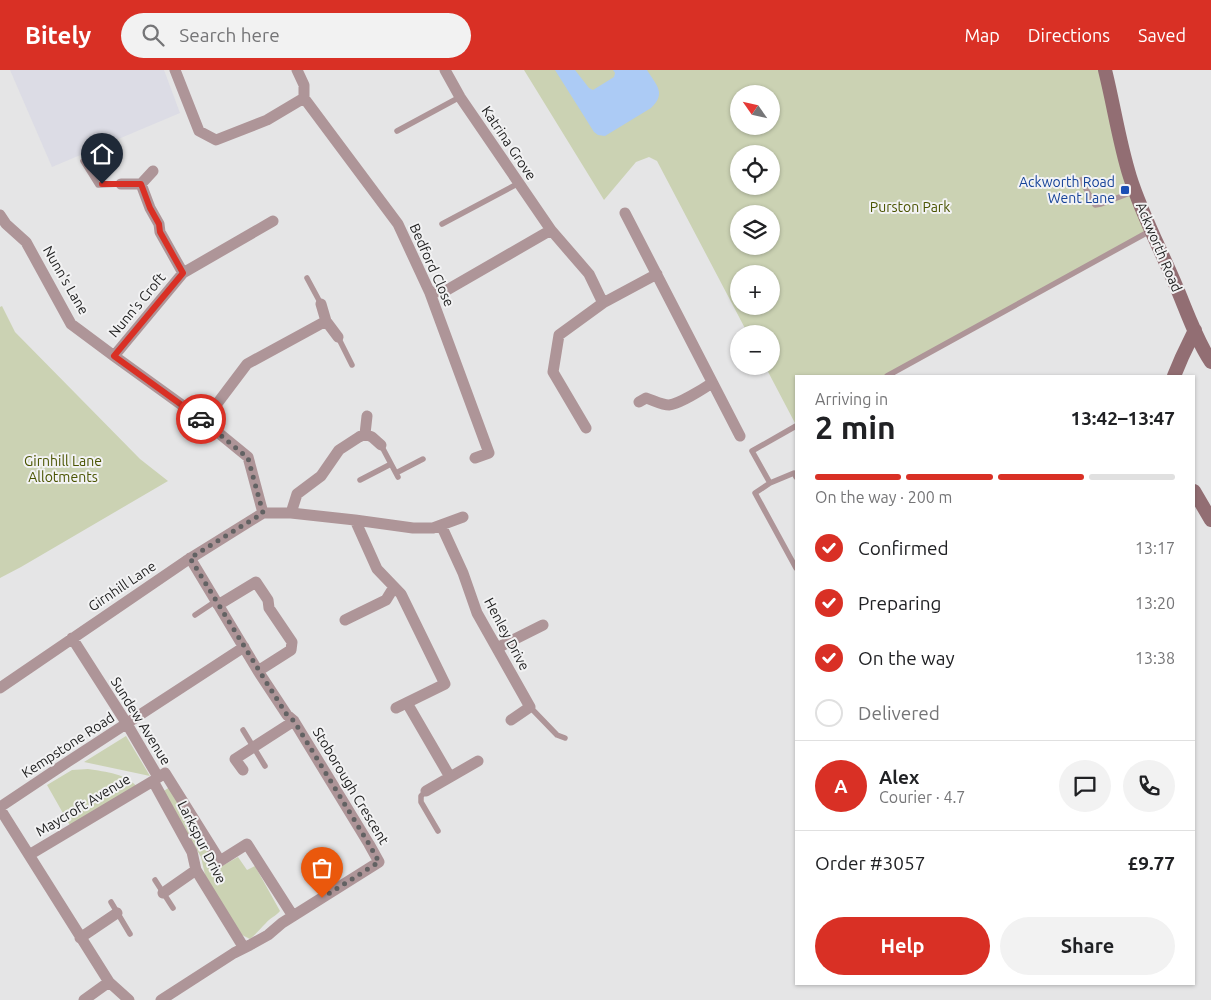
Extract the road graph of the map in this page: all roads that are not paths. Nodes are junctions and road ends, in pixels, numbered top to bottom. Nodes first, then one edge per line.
1 (175, 70) edge
2 (296, 70) edge
3 (445, 70) edge
4 (1105, 70) edge
5 (460, 97) junction
6 (304, 98) junction
7 (396, 131) dead end
8 (83, 161) dead end
9 (153, 171) dead end
10 (1081, 180) dead end
11 (519, 183) junction
12 (121, 184) joint
13 (141, 184) junction
14 (1135, 191) junction
15 (625, 213) dead end
16 (273, 221) dead end
17 (2, 222) edge
18 (442, 224) dead end
19 (551, 230) junction
20 (1151, 230) junction
21 (183, 273) junction
22 (657, 274) junction
23 (307, 278) dead end
24 (430, 293) junction
25 (602, 303) junction
26 (321, 304) joint
27 (326, 321) junction
28 (1195, 330) junction
29 (338, 337) joint
30 (114, 356) junction
31 (1211, 362) edge
32 (352, 365) dead end
33 (889, 375) edge
34 (1174, 375) edge
35 (712, 383) junction
36 (638, 402) dead end
37 (367, 416) dead end
38 (204, 421) junction
39 (795, 427) edge
40 (586, 428) dead end
41 (365, 434) junction
42 (740, 436) dead end
43 (382, 445) joint
44 (475, 458) dead end
45 (423, 459) dead end
46 (391, 464) junction
47 (795, 475) edge
48 (360, 480) dead end
49 (770, 483) junction
50 (1195, 493) edge
51 (291, 512) junction
52 (263, 513) junction
53 (463, 517) dead end
54 (355, 520) junction
55 (1211, 520) edge
56 (442, 525) junction
57 (190, 558) junction
58 (795, 566) edge
59 (394, 587) junction
60 (217, 603) junction
61 (195, 615) dead end
62 (345, 620) dead end
63 (543, 625) dead end
64 (72, 638) junction
65 (244, 648) junction
66 (497, 648) junction
67 (258, 670) junction
68 (0, 688) edge
69 (530, 707) junction
70 (511, 720) dead end
71 (294, 721) junction
72 (127, 724) junction
73 (243, 730) dead end
74 (565, 738) dead end
75 (253, 747) junction
76 (478, 761) dead end
77 (265, 766) dead end
78 (242, 770) dead end
79 (450, 777) junction
80 (156, 779) junction
81 (426, 791) joint
82 (0, 808) edge
83 (438, 831) dead end
84 (29, 855) junction
85 (196, 870) junction
86 (155, 880) dead end
87 (163, 893) junction
88 (111, 902) dead end
89 (173, 908) dead end
90 (117, 913) junction
91 (293, 916) junction
92 (130, 934) dead end
93 (80, 938) junction
94 (244, 948) junction
95 (109, 982) junction
96 (84, 1000) edge
97 (129, 1000) edge
98 (161, 1000) edge

1 - 6 street
2 - 6 street, Bedford Close
3 - 5 street, Katrina Grove
4 - 14 main road, Ackworth Road
5 - 7 lane
5 - 11 street, Katrina Grove
6 - 24 street, Bedford Close
8 - 12 lane
9 - 13 street
10 - 14 lane
11 - 18 lane
11 - 19 street, Katrina Grove
12 - 13 street
13 - 21 street, Nunn's Croft
14 - 20 main road, Ackworth Road
15 - 22 street
16 - 21 street, Nunn's Croft
17 - 30 street, Nunn's Lane
19 - 24 street
19 - 25 street, Katrina Grove
20 - 28 main road, Ackworth Road
20 - 33 lane
21 - 30 street, Nunn's Croft
22 - 25 street
22 - 35 street
23 - 26 lane
24 - 44 street, Bedford Close
25 - 40 street
26 - 27 street
27 - 29 street
27 - 38 street
28 - 31 main road, Ackworth Road
28 - 34 main road
29 - 32 lane
30 - 38 street, Nunn's Lane
35 - 36 street
35 - 42 street
37 - 41 street
38 - 52 street, Nunn's Lane
39 - 49 lane
41 - 43 street
41 - 51 street
43 - 46 lane
45 - 46 lane
46 - 48 lane
47 - 49 lane
49 - 58 lane
50 - 55 main road
51 - 52 street
51 - 54 street
52 - 57 street, Girnhill Lane
53 - 56 street
54 - 56 street
54 - 59 street
56 - 66 street, Henley Drive
57 - 60 street, Stoborough Crescent
57 - 64 street, Girnhill Lane
59 - 62 street
59 - 79 street
60 - 61 lane
60 - 65 street, Stoborough Crescent
60 - 67 street
63 - 66 street
64 - 68 street, Girnhill Lane
64 - 72 street, Sundew Avenue
65 - 67 street, Stoborough Crescent
65 - 72 street, Kempstone Road
66 - 69 street, Henley Drive
67 - 71 street, Stoborough Crescent
69 - 70 street
69 - 74 lane
71 - 75 street
71 - 91 street, Stoborough Crescent
72 - 80 street, Sundew Avenue
72 - 82 street, Kempstone Road
73 - 75 lane
75 - 77 lane
75 - 78 street
76 - 79 street
79 - 81 street
80 - 84 street, Maycroft Avenue
80 - 85 street, Larkspur Drive
80 - 91 street, Sundew Avenue
81 - 83 lane
82 - 84 street
84 - 93 street
85 - 87 street
85 - 94 street, Larkspur Drive
86 - 87 lane
87 - 89 lane
88 - 90 lane
90 - 92 lane
90 - 93 street
91 - 94 street, Stoborough Crescent
93 - 95 street
94 - 98 street, Stoborough Crescent
95 - 96 street
95 - 97 street

